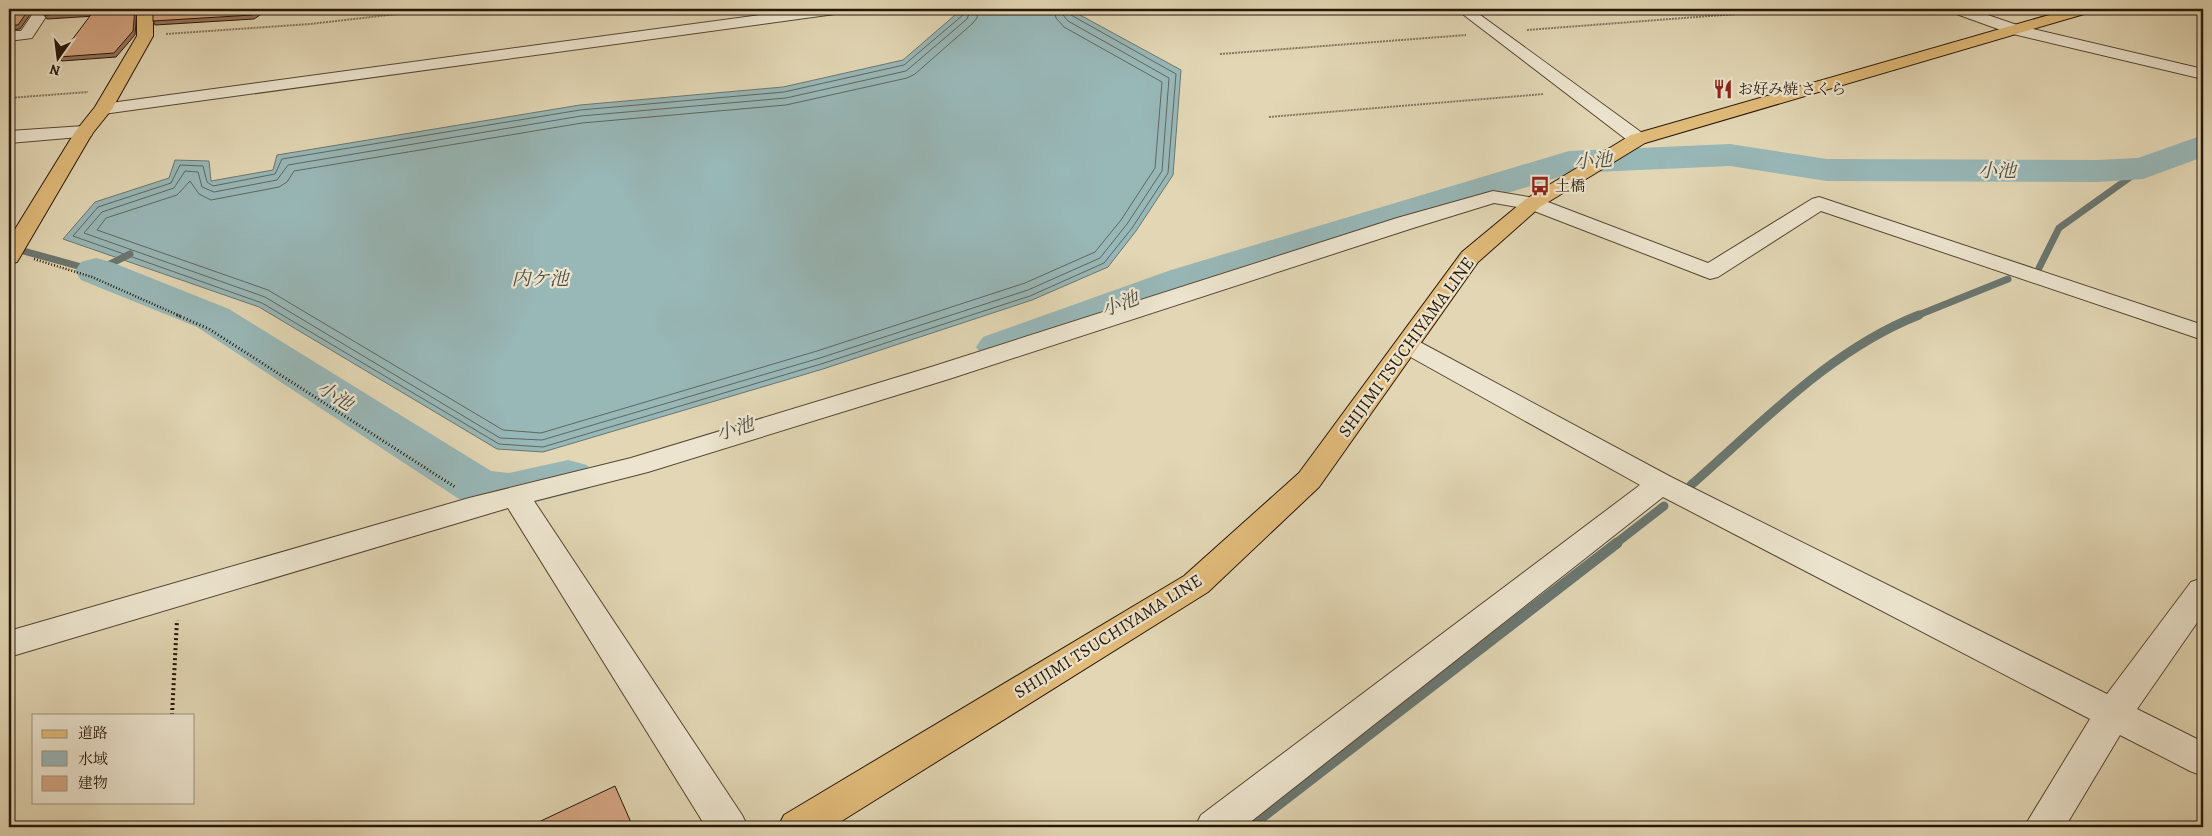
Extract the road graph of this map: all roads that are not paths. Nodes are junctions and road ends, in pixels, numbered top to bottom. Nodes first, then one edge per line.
1 (43, 9) edge
2 (145, 9) edge
3 (835, 9) edge
4 (1463, 9) edge
5 (1956, 9) edge
6 (2086, 9) edge
7 (748, 15) edge
8 (2015, 30) junction
9 (9, 36) edge
10 (2203, 74) edge
11 (103, 109) junction
12 (84, 132) junction
13 (9, 137) edge
14 (1638, 139) junction
15 (1532, 203) junction
16 (18, 252) edge
17 (2203, 334) edge
18 (1407, 345) junction
19 (1661, 484) junction
20 (516, 497) junction
21 (2203, 590) edge
22 (9, 644) edge
23 (2113, 714) junction
24 (2203, 760) edge
25 (728, 827) edge
26 (798, 827) edge
27 (1215, 827) edge
28 (2044, 827) edge

1 - 9 street
2 - 11 main road
3 - 7 street
4 - 14 street
5 - 8 street
6 - 8 main road, SHIJIMI TSUCHIYAMA LINE
7 - 11 street
8 - 10 street
8 - 14 main road, SHIJIMI TSUCHIYAMA LINE
11 - 12 main road
12 - 13 street
12 - 16 main road
14 - 15 main road, SHIJIMI TSUCHIYAMA LINE
15 - 17 street
15 - 18 main road, SHIJIMI TSUCHIYAMA LINE
15 - 20 street
18 - 19 street
18 - 26 main road, SHIJIMI TSUCHIYAMA LINE
19 - 23 street
19 - 27 street
20 - 22 street
20 - 25 street
21 - 23 street
23 - 24 street
23 - 28 street

